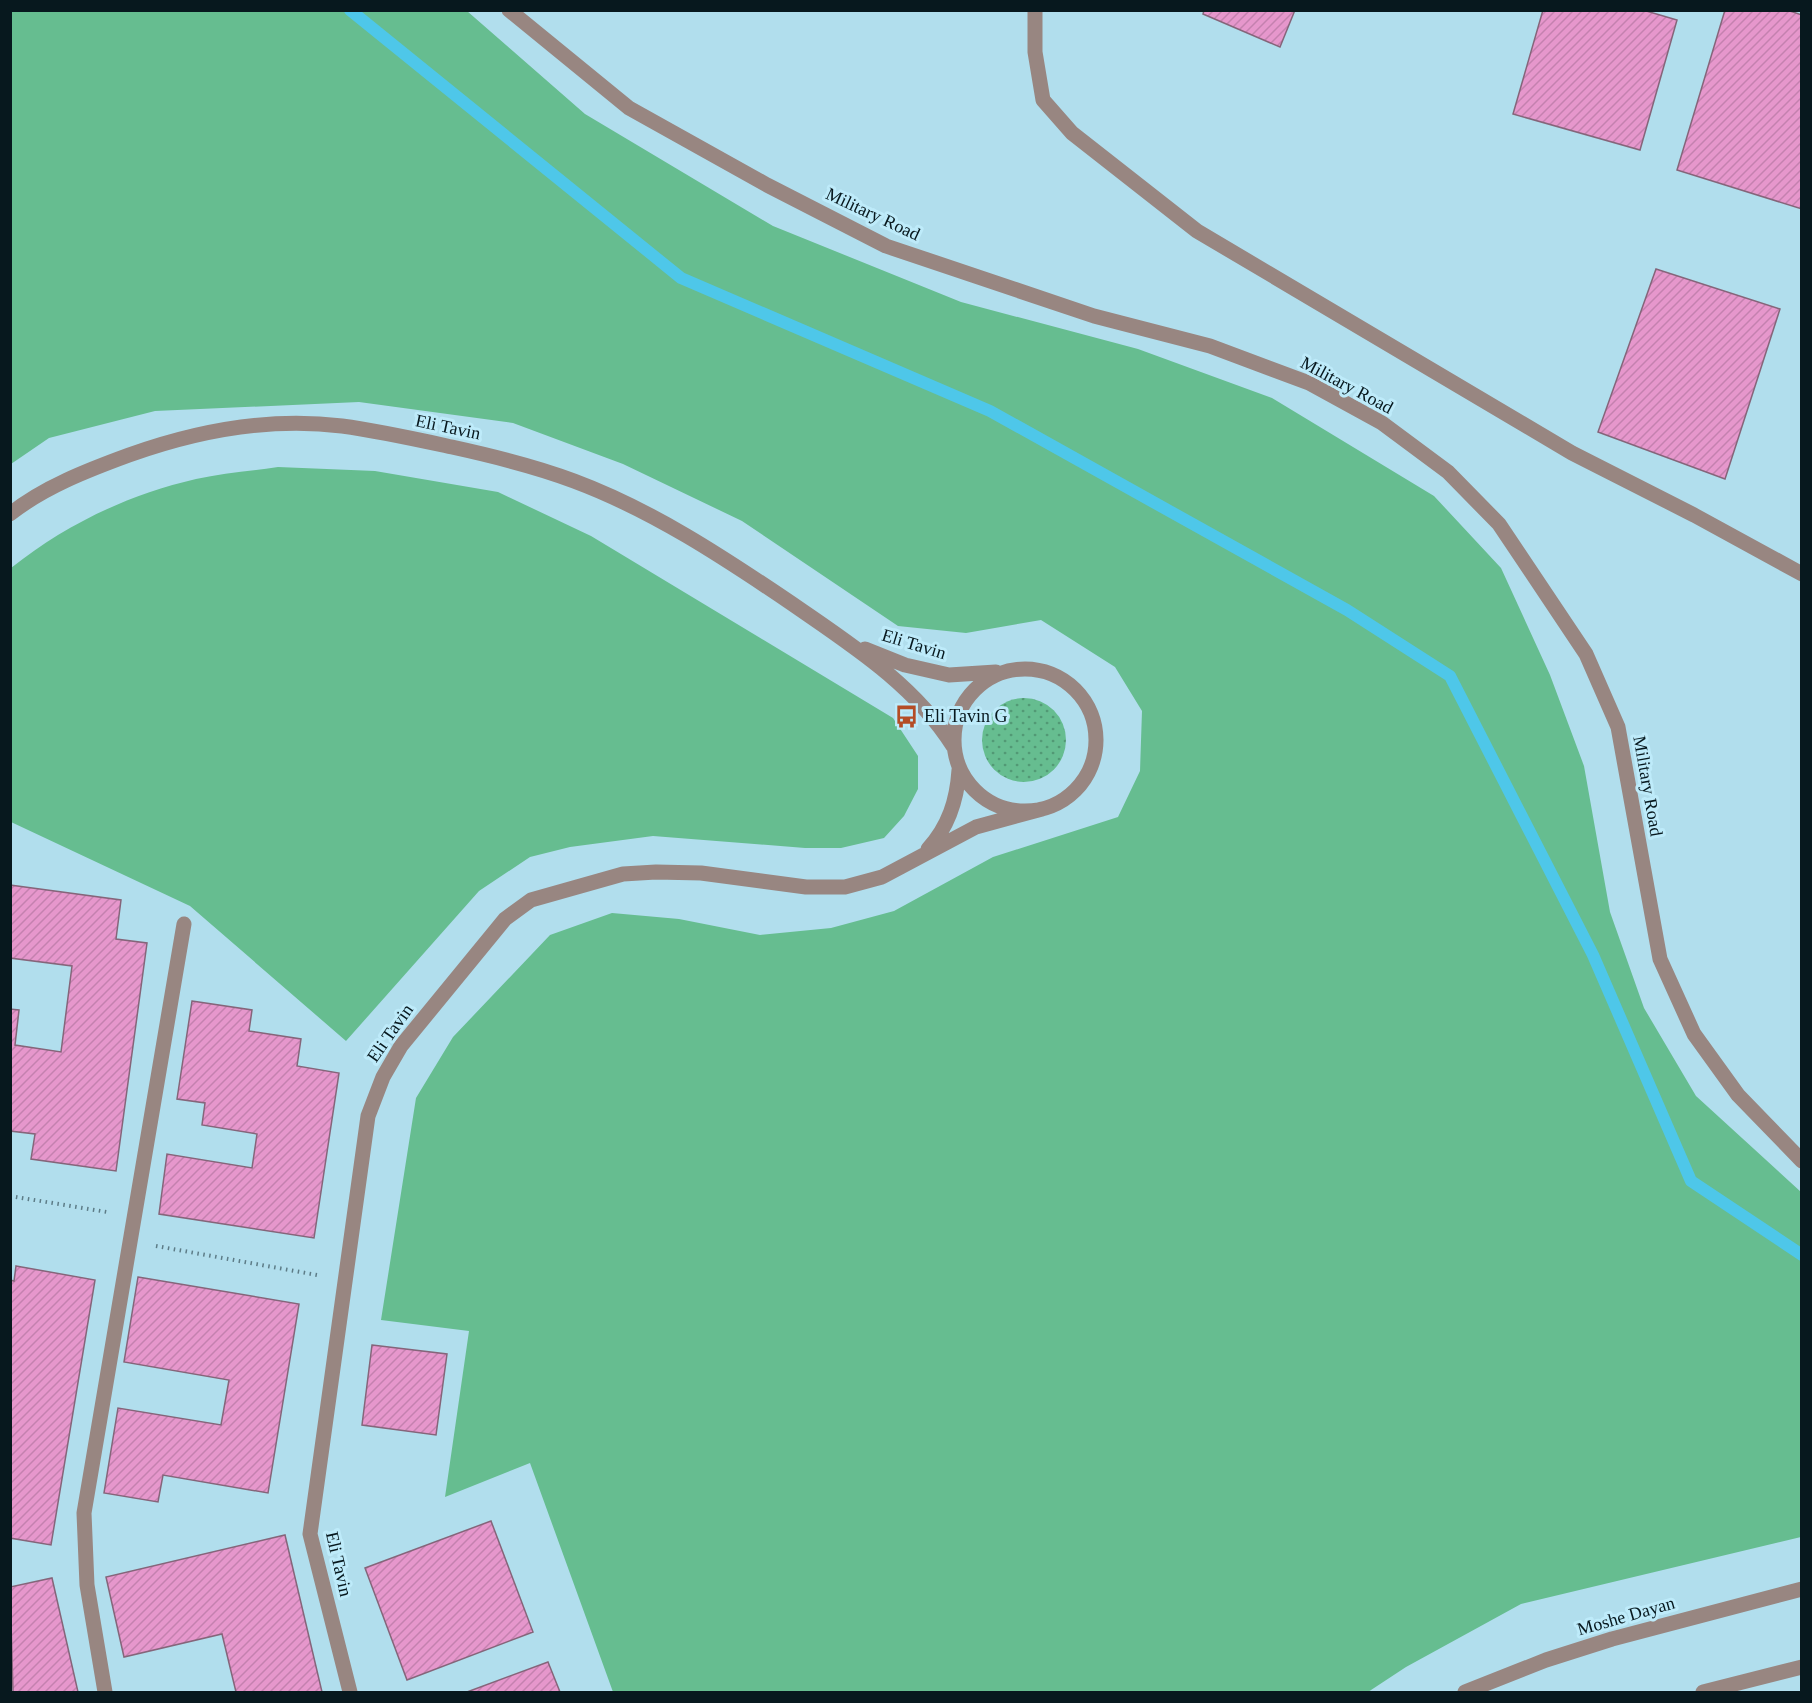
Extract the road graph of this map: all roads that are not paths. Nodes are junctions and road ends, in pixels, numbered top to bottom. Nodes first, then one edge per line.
1 (509, 10) edge
2 (1035, 10) edge
3 (10, 514) edge
4 (1802, 574) edge
5 (849, 642) junction
6 (1005, 671) junction
7 (953, 746) junction
8 (960, 770) junction
9 (1042, 809) junction
10 (923, 854) junction
11 (184, 924) dead end
12 (1802, 1161) edge
13 (1802, 1589) edge
14 (1802, 1667) edge
15 (105, 1692) edge
16 (351, 1692) edge
17 (1465, 1692) edge
18 (1704, 1692) edge

1 - 12 street, Military Road
2 - 4 street
3 - 5 street, Eli Tavin
5 - 6 street, Eli Tavin
5 - 7 street, Eli Tavin
6 - 7 street
6 - 9 street
7 - 8 street
8 - 9 street
8 - 10 street, Eli Tavin
9 - 10 street, Eli Tavin
10 - 16 street, Eli Tavin
11 - 15 street
13 - 17 street, Moshe Dayan
14 - 18 street

